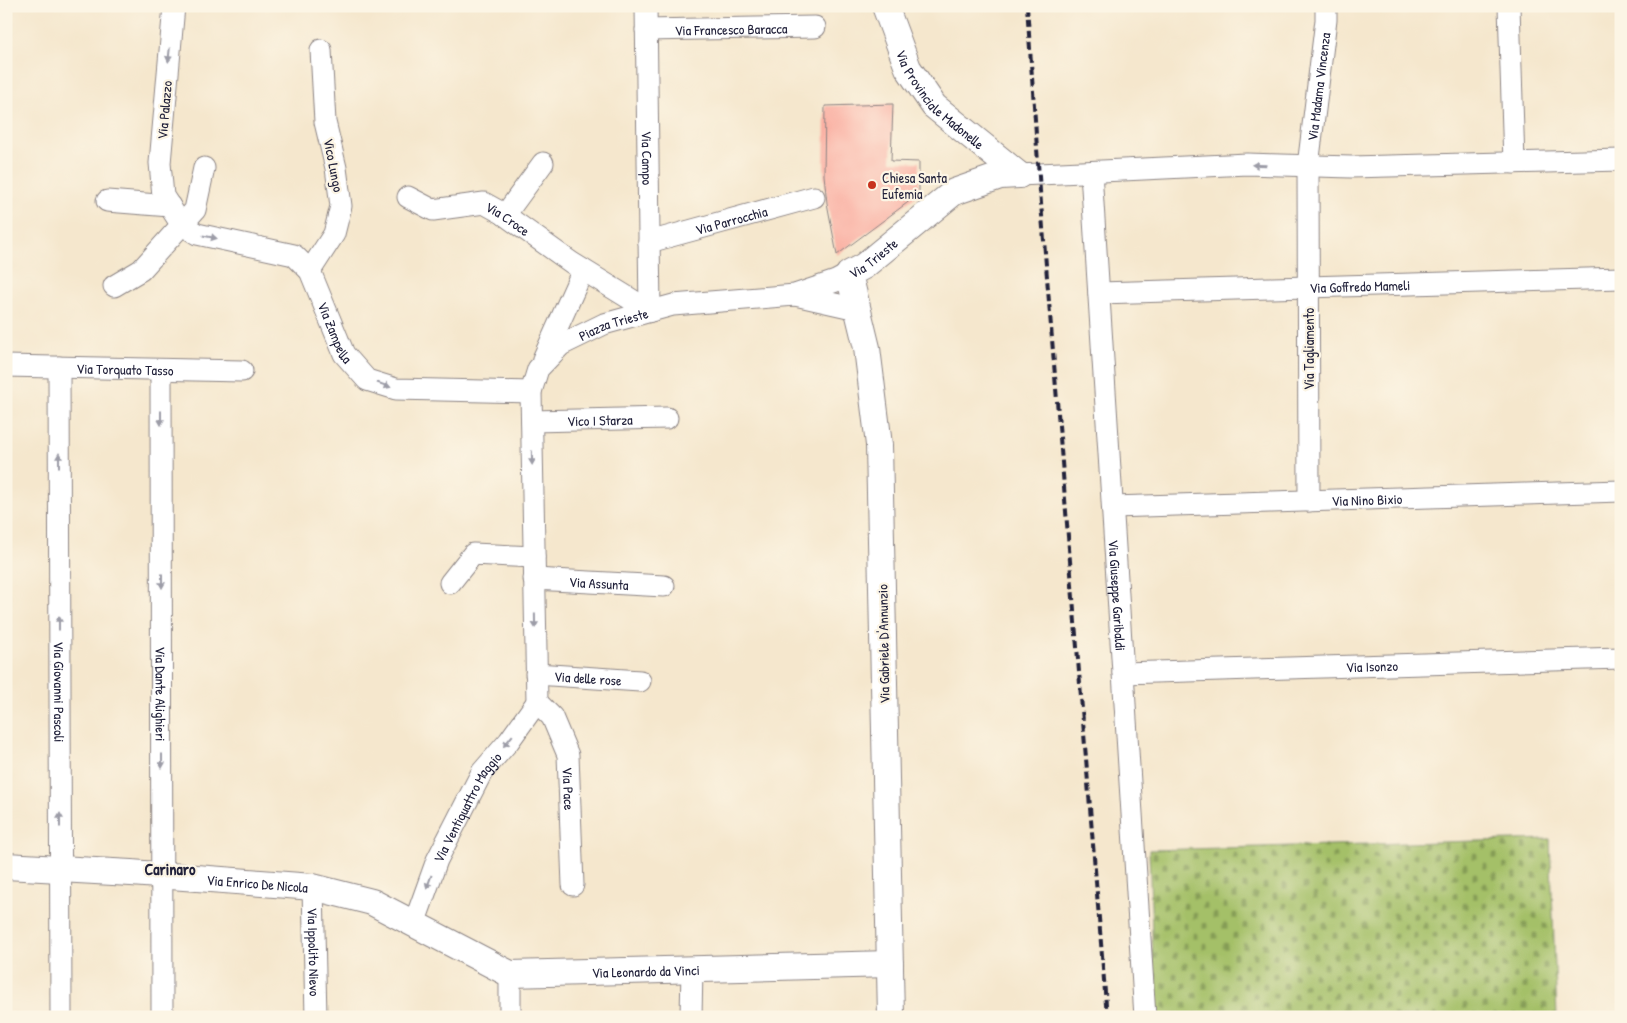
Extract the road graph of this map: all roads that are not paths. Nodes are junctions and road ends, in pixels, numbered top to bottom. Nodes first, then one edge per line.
1 (174, 6) edge
2 (646, 6) edge
3 (884, 6) edge
4 (1326, 6) edge
5 (1508, 6) edge
6 (815, 27) dead end
7 (646, 30) junction
8 (321, 50) dead end
9 (1621, 160) edge
10 (542, 163) dead end
11 (1514, 163) junction
12 (1308, 166) junction
13 (204, 168) dead end
14 (1092, 172) junction
15 (1020, 175) junction
16 (408, 197) dead end
17 (814, 197) dead end
18 (107, 201) dead end
19 (174, 214) junction
20 (505, 215) junction
21 (649, 242) junction
22 (547, 245) joint
23 (583, 270) junction
24 (310, 271) junction
25 (849, 274) junction
26 (1621, 278) edge
27 (114, 286) dead end
28 (1308, 287) junction
29 (1099, 293) junction
30 (795, 295) junction
31 (857, 309) junction
32 (650, 311) junction
33 (6, 366) edge
34 (59, 367) junction
35 (538, 369) junction
36 (161, 370) junction
37 (242, 372) dead end
38 (531, 392) junction
39 (667, 418) dead end
40 (532, 421) junction
41 (1621, 491) edge
42 (1309, 501) junction
43 (1113, 507) junction
44 (534, 557) junction
45 (534, 578) junction
46 (450, 583) dead end
47 (664, 586) dead end
48 (1621, 658) edge
49 (536, 674) junction
50 (1123, 674) junction
51 (640, 681) dead end
52 (536, 702) junction
53 (6, 866) edge
54 (60, 869) junction
55 (163, 875) junction
56 (573, 885) dead end
57 (313, 887) junction
58 (414, 924) junction
59 (890, 964) junction
60 (692, 969) junction
61 (510, 974) junction
62 (61, 1017) edge
63 (162, 1017) edge
64 (316, 1017) edge
65 (510, 1017) edge
66 (691, 1017) edge
67 (891, 1017) edge
68 (1145, 1017) edge

1 -> 19 street, Via Palazzo
2 - 7 street, Via Campo
3 - 15 street, Via Provinciale Madonelle
4 - 12 street, Via Madama Vincenza
5 - 11 street
6 - 7 street, Via Francesco Baracca
7 - 21 street, Via Campo
8 - 24 street, Vico Lungo
9 - 11 street
10 - 20 street
11 - 12 street
12 -> 14 street
12 - 28 street, Via Tagliamento
13 - 19 street
14 - 15 street
14 - 29 street, Via Giuseppe Garibaldi
15 - 25 street, Via Trieste
16 - 20 street, Via Croce
17 - 21 street, Via Parrocchia
18 - 19 street, Via Zampella
19 -> 24 street, Via Zampella
19 - 27 street
20 - 22 street, Via Croce
21 - 32 street, Via Campo
22 - 23 street, Piazza Trieste
23 - 32 street, Piazza Trieste
23 - 35 street, Piazza Trieste
24 -> 38 street, Via Zampella
25 - 30 street, Via Trieste
25 - 31 street, Via Gabriele D'Annunzio
26 - 28 street, Via Goffredo Mameli
28 - 29 street, Via Goffredo Mameli
28 - 42 street, Via Tagliamento
29 - 43 street, Via Giuseppe Garibaldi
30 - 31 street
30 - 32 street, Via Trieste
31 - 59 street, Via Gabriele D'Annunzio
32 - 35 street, Piazza Trieste
33 - 34 street, Via Torquato Tasso
34 - 36 street, Via Torquato Tasso
54 -> 34 street, Via Giovanni Pascoli
35 - 38 street, Piazza Trieste
36 - 37 street, Via Torquato Tasso
36 -> 55 street, Via Dante Alighieri
38 - 40 street, Piazza Trieste
39 - 40 street, Vico I Starza
40 -> 44 street, Piazza Trieste
41 - 42 street, Via Nino Bixio
42 - 43 street, Via Nino Bixio
43 - 50 street, Via Giuseppe Garibaldi
44 - 45 street, Piazza Trieste
44 - 46 street
45 - 47 street, Via Assunta
45 -> 49 street, Piazza Trieste
48 - 50 street, Via Isonzo
49 - 51 street, Via delle rose
49 - 52 street, Piazza Trieste
50 - 68 street, Via Giuseppe Garibaldi
52 - 56 street, Via Pace
52 -> 58 street, Via Ventiquattro Maggio
53 - 54 street, Via Enrico De Nicola
54 - 55 street, Via Enrico De Nicola
54 - 62 street, Via Giovanni Pascoli
55 - 57 street, Via Enrico De Nicola
55 - 63 street, Via Dante Alighieri
57 - 58 street, Via Enrico De Nicola
57 - 64 street, Via Ippolito Nievo
58 - 61 street, Via Leonardo da Vinci
59 - 60 street, Via Leonardo da Vinci
59 - 67 street, Via Gabriele D'Annunzio
60 - 61 street, Via Leonardo da Vinci
60 - 66 street
61 - 65 street

